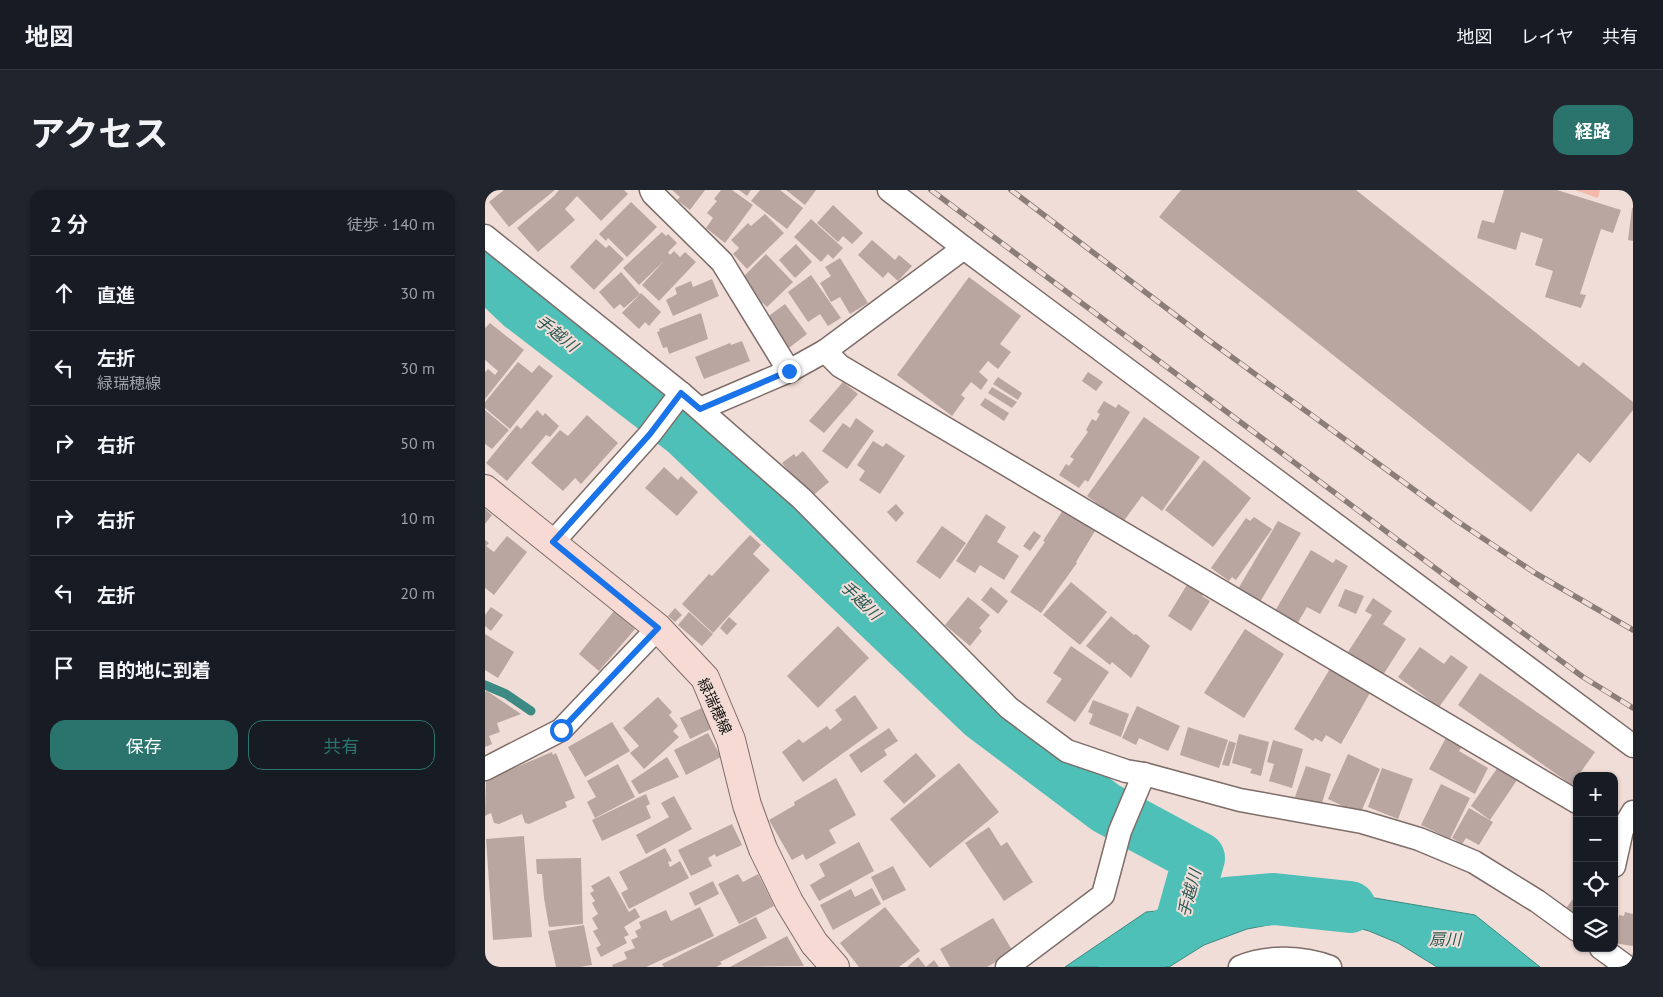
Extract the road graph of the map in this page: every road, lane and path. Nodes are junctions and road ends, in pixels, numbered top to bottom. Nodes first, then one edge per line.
1 (651, 190) edge
2 (889, 190) edge
3 (485, 236) edge
4 (964, 248) junction
5 (825, 352) junction
6 (789, 371) junction
7 (679, 397) junction
8 (700, 409) junction
9 (485, 489) edge
10 (553, 542) junction
11 (658, 628) junction
12 (1633, 746) edge
13 (485, 769) edge
14 (1141, 781) junction
15 (1573, 800) edge
16 (1623, 822) edge
17 (1615, 862) edge
18 (1573, 927) edge
19 (1606, 952) edge
20 (835, 967) edge
21 (1007, 967) edge
22 (1240, 967) edge
23 (1330, 967) edge
24 (1627, 967) edge

1 - 6 street
2 - 4 street
3 - 7 street
4 - 5 street
4 - 12 street
5 - 6 street
5 - 15 street
6 - 8 street
7 - 8 street
7 - 10 street
8 - 14 street
9 - 10 main road, 緑瑞穂線
10 - 11 main road, 緑瑞穂線
11 - 13 street
11 - 20 main road, 緑瑞穂線
14 - 18 street
14 - 21 street
16 - 17 street
19 - 24 street
22 - 23 street

